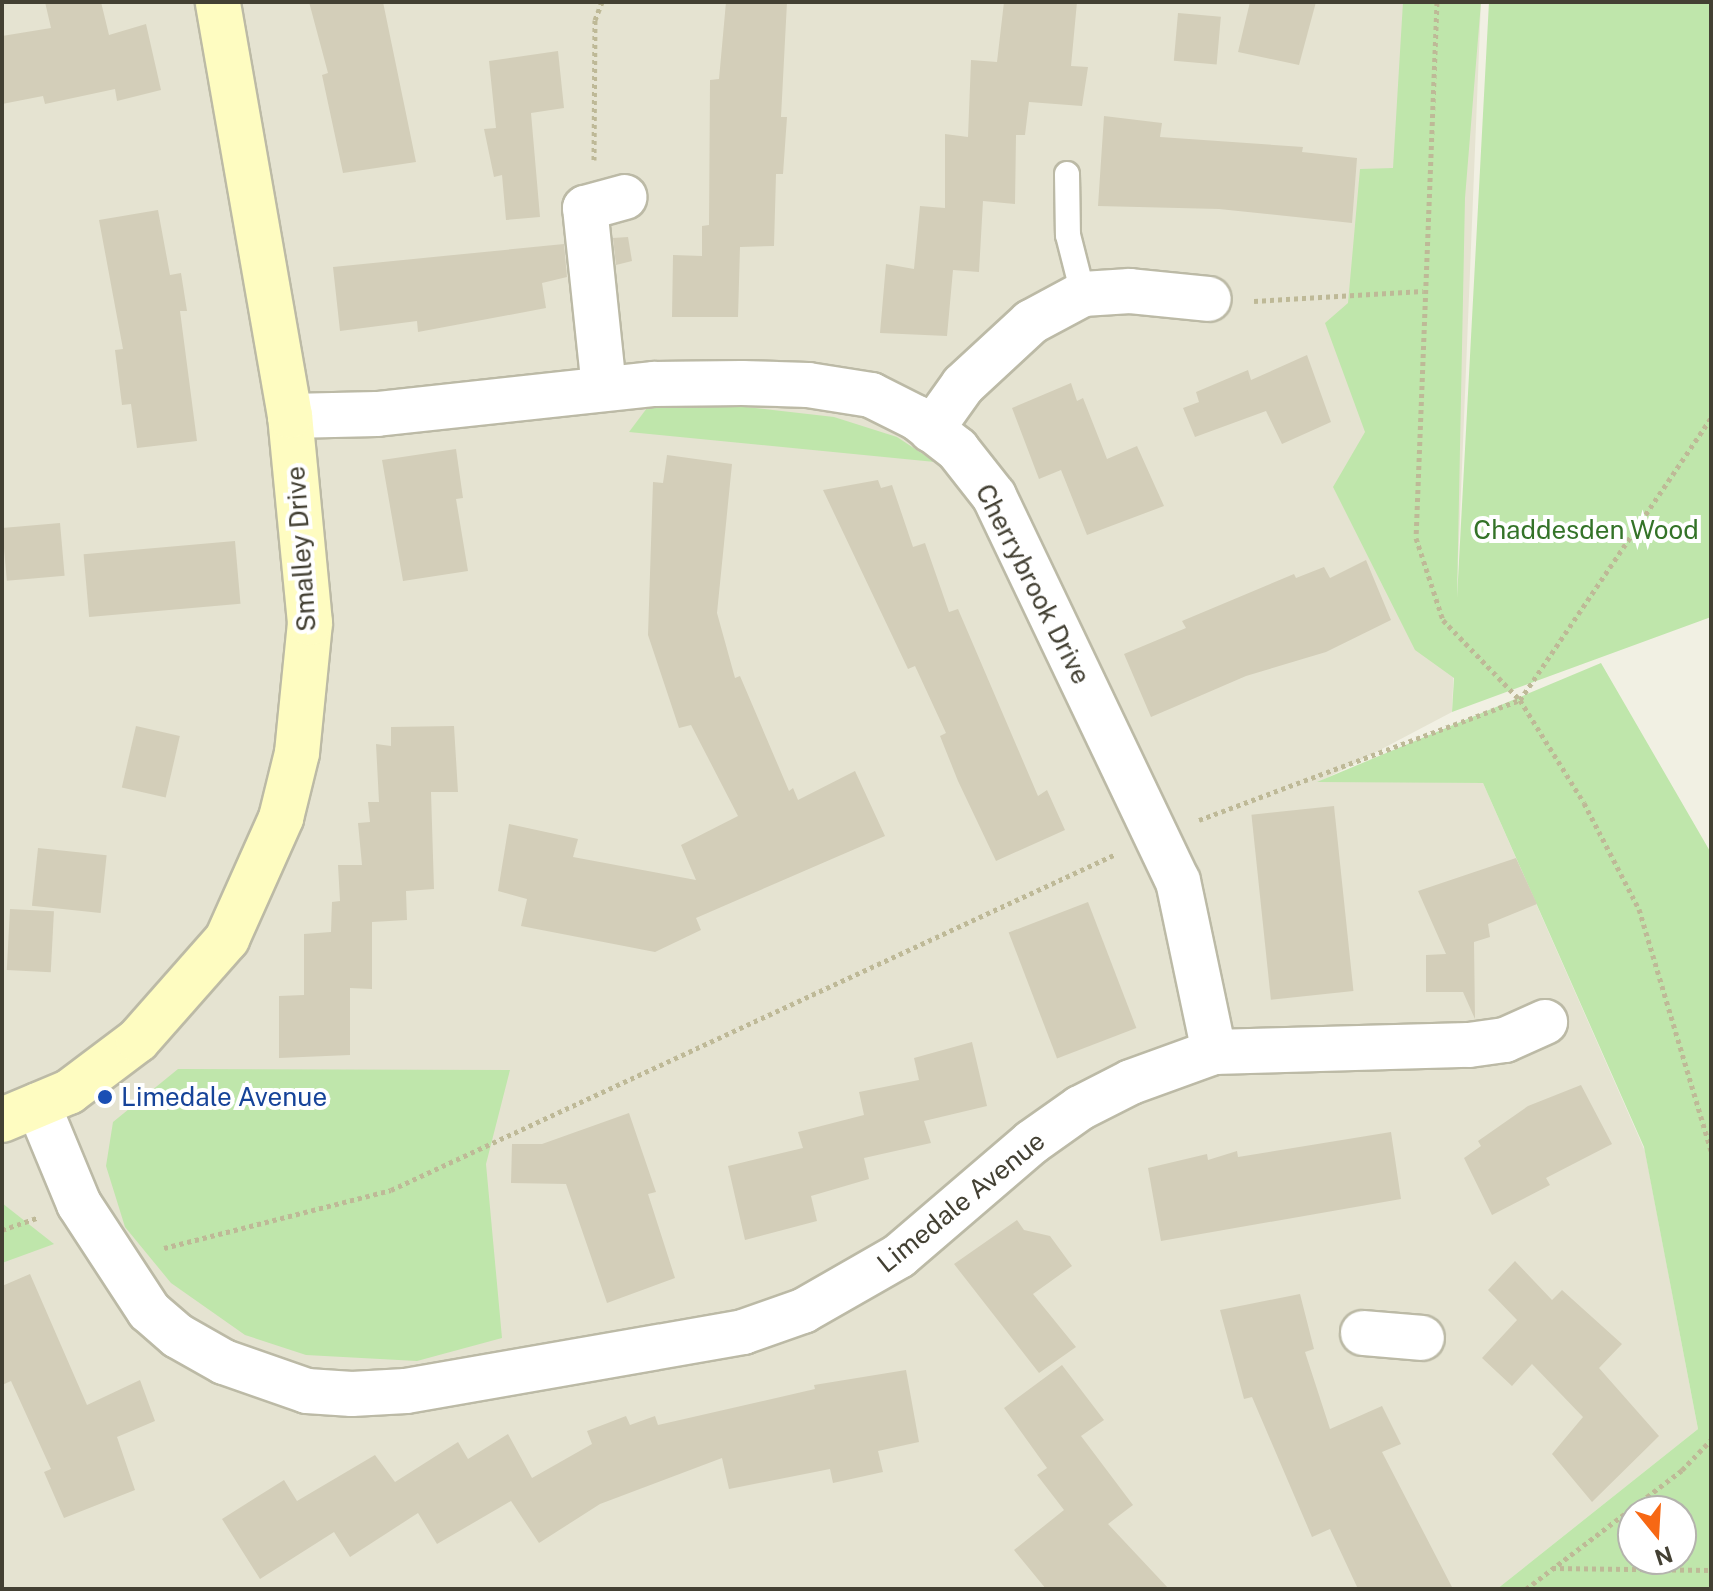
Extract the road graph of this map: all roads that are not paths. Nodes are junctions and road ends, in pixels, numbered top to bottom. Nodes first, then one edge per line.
1 (218, 2) edge
2 (1067, 174) dead end
3 (605, 203) road end
4 (1083, 294) junction
5 (1209, 299) road end
6 (604, 388) junction
7 (290, 416) junction
8 (931, 430) junction
9 (1545, 1022) dead end
10 (1214, 1052) junction
11 (20, 1112) edge
12 (1363, 1333) dead end
13 (1422, 1338) dead end

1 - 7 street, Smalley Drive
2 - 4 lane
3 - 6 street
4 - 5 street
4 - 8 street
6 - 7 street, Cherrybrook Drive
6 - 8 street, Cherrybrook Drive
7 - 11 street, Smalley Drive
8 - 10 street, Cherrybrook Drive
9 - 10 street, Limedale Avenue
10 - 11 street, Limedale Avenue
12 - 13 street

